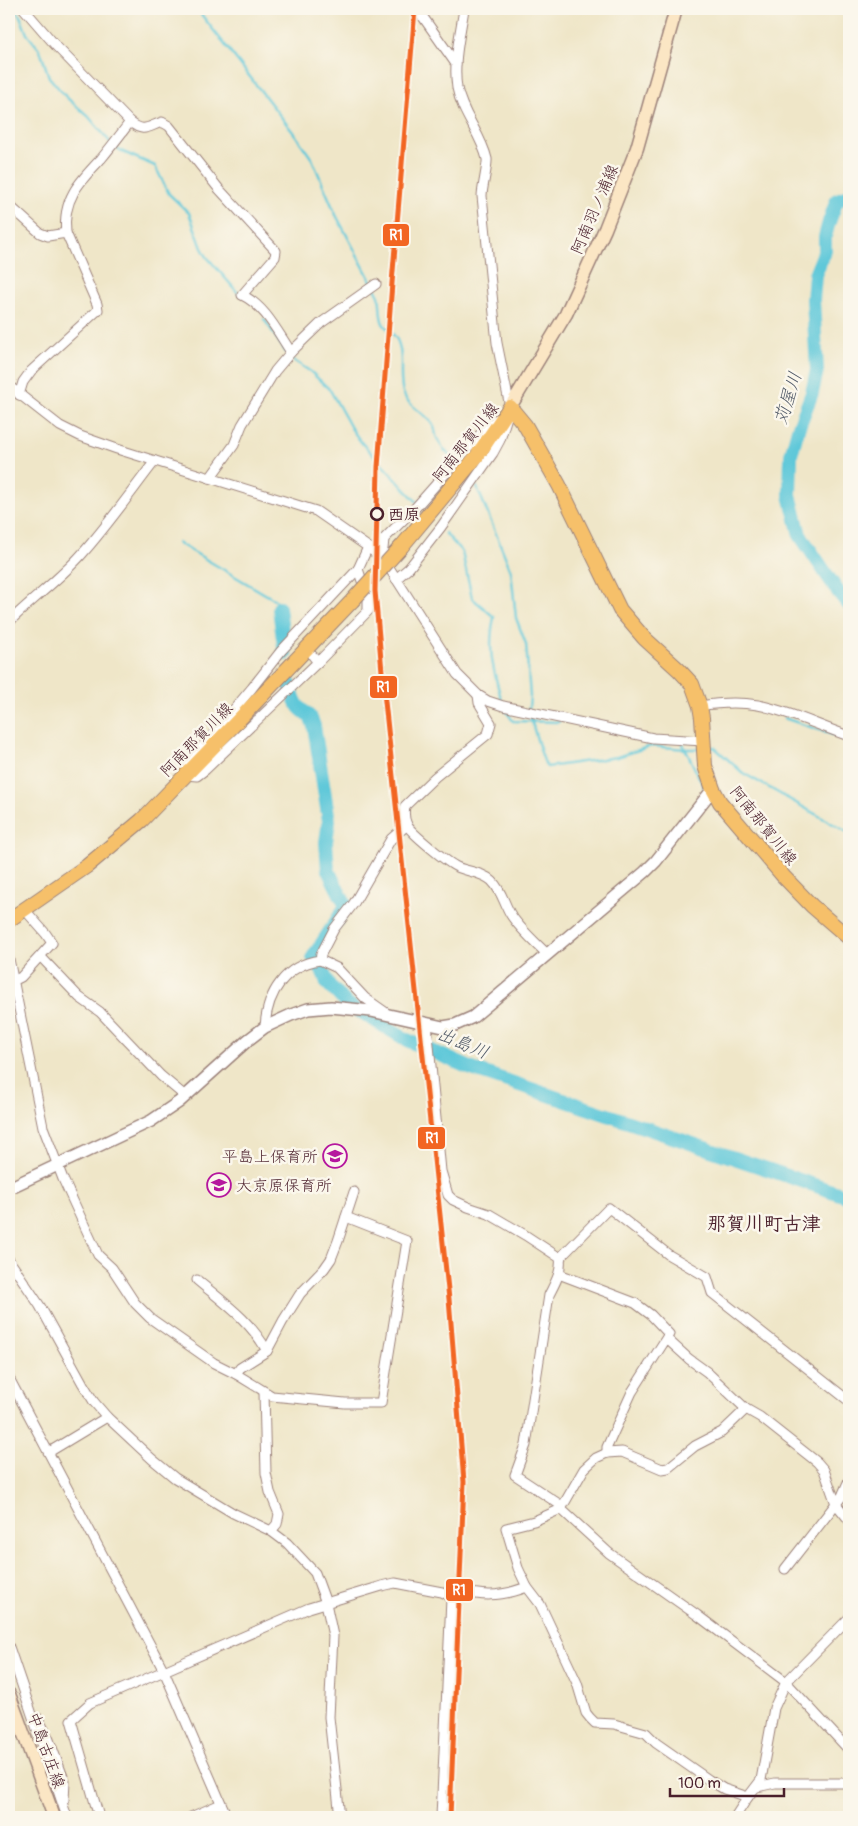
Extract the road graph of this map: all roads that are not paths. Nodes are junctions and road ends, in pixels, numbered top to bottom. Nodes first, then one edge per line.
1 (24, 9) edge
2 (412, 9) edge
3 (464, 9) edge
4 (676, 9) edge
5 (456, 64) junction
6 (130, 122) junction
7 (9, 205) edge
8 (66, 232) junction
9 (373, 286) dead end
10 (289, 354) junction
11 (9, 386) edge
12 (19, 395) junction
13 (510, 407) junction
14 (155, 461) junction
15 (210, 478) junction
16 (368, 546) junction
17 (382, 559) junction
18 (358, 569) junction
19 (396, 579) junction
20 (9, 622) edge
21 (478, 695) junction
22 (700, 706) junction
23 (849, 736) edge
24 (703, 742) junction
25 (186, 775) junction
26 (714, 789) junction
27 (407, 825) junction
28 (25, 910) junction
29 (9, 920) edge
30 (849, 938) edge
31 (547, 954) junction
32 (41, 957) junction
33 (9, 959) edge
34 (320, 960) junction
35 (13, 981) junction
36 (390, 1016) junction
37 (427, 1024) junction
38 (265, 1027) junction
39 (185, 1096) junction
40 (58, 1164) junction
41 (9, 1188) edge
42 (354, 1192) dead end
43 (346, 1217) junction
44 (560, 1258) junction
45 (9, 1260) edge
46 (559, 1274) junction
47 (197, 1280) dead end
48 (667, 1339) junction
49 (268, 1351) junction
50 (236, 1374) junction
51 (9, 1378) edge
52 (264, 1392) junction
53 (849, 1400) edge
54 (746, 1409) junction
55 (107, 1417) junction
56 (48, 1452) junction
57 (607, 1453) junction
58 (849, 1480) edge
59 (836, 1504) junction
60 (562, 1508) junction
61 (849, 1520) edge
62 (271, 1531) junction
63 (785, 1568) dead end
64 (527, 1587) junction
65 (448, 1595) junction
66 (326, 1604) junction
67 (849, 1618) edge
68 (9, 1647) edge
69 (9, 1668) edge
70 (164, 1671) junction
71 (786, 1682) junction
72 (9, 1694) edge
73 (25, 1695) junction
74 (849, 1750) edge
75 (849, 1783) edge
76 (757, 1787) junction
77 (748, 1797) junction
78 (221, 1804) junction
79 (54, 1817) edge
80 (67, 1817) edge
81 (99, 1817) edge
82 (191, 1817) edge
83 (227, 1817) edge
84 (340, 1817) edge
85 (441, 1817) edge
86 (735, 1817) edge

1 - 6 street
2 - 5 street
3 - 5 street
4 - 13 main road, 阿南羽ノ浦線
5 - 13 street
6 - 8 street
6 - 10 street
7 - 8 street
8 - 12 street
9 - 10 street
10 - 15 street
11 - 12 street
12 - 14 street
13 - 17 street
13 - 19 street
13 - 22 main road, 阿南那賀川線
13 - 25 main road, 阿南那賀川線, bridge
14 - 15 street
14 - 20 street
15 - 16 street
16 - 17 street
16 - 18 street
17 - 19 street
18 - 25 street
18 - 25 street
19 - 21 street
21 - 24 street
21 - 27 street
22 - 23 street
22 - 24 main road, 阿南那賀川線
24 - 26 main road, 阿南那賀川線
25 - 28 main road, 阿南那賀川線
26 - 30 main road, 阿南那賀川線
26 - 31 street
27 - 31 street
27 - 34 street
28 - 29 main road, 阿南那賀川線
28 - 32 street
31 - 37 street
32 - 35 street
32 - 39 street
33 - 35 street
34 - 36 street
34 - 38 street
35 - 40 street
36 - 37 street
36 - 38 street
37 - 44 street
38 - 39 street
39 - 40 street
40 - 41 street
40 - 50 street
42 - 43 street
43 - 49 street
43 - 52 street
44 - 46 street
44 - 53 street
45 - 55 street
46 - 48 street
46 - 60 street
47 - 49 street
48 - 54 street
48 - 57 street
49 - 50 street
50 - 52 street
51 - 56 street
52 - 62 street
54 - 57 street
54 - 59 street
55 - 56 street
55 - 62 street
56 - 70 street
57 - 60 street
58 - 59 street
59 - 61 street
59 - 63 street
60 - 64 street
60 - 71 street
62 - 66 street
64 - 65 street
64 - 77 street
65 - 66 street
65 - 85 street
66 - 70 street
66 - 84 street
67 - 71 street
68 - 73 street
69 - 73 street
70 - 78 street
70 - 81 street
71 - 74 street
71 - 76 street
72 - 79 main road, 中島古庄線
73 - 80 street
75 - 76 street
76 - 77 street
77 - 86 street
78 - 82 street
78 - 83 street

